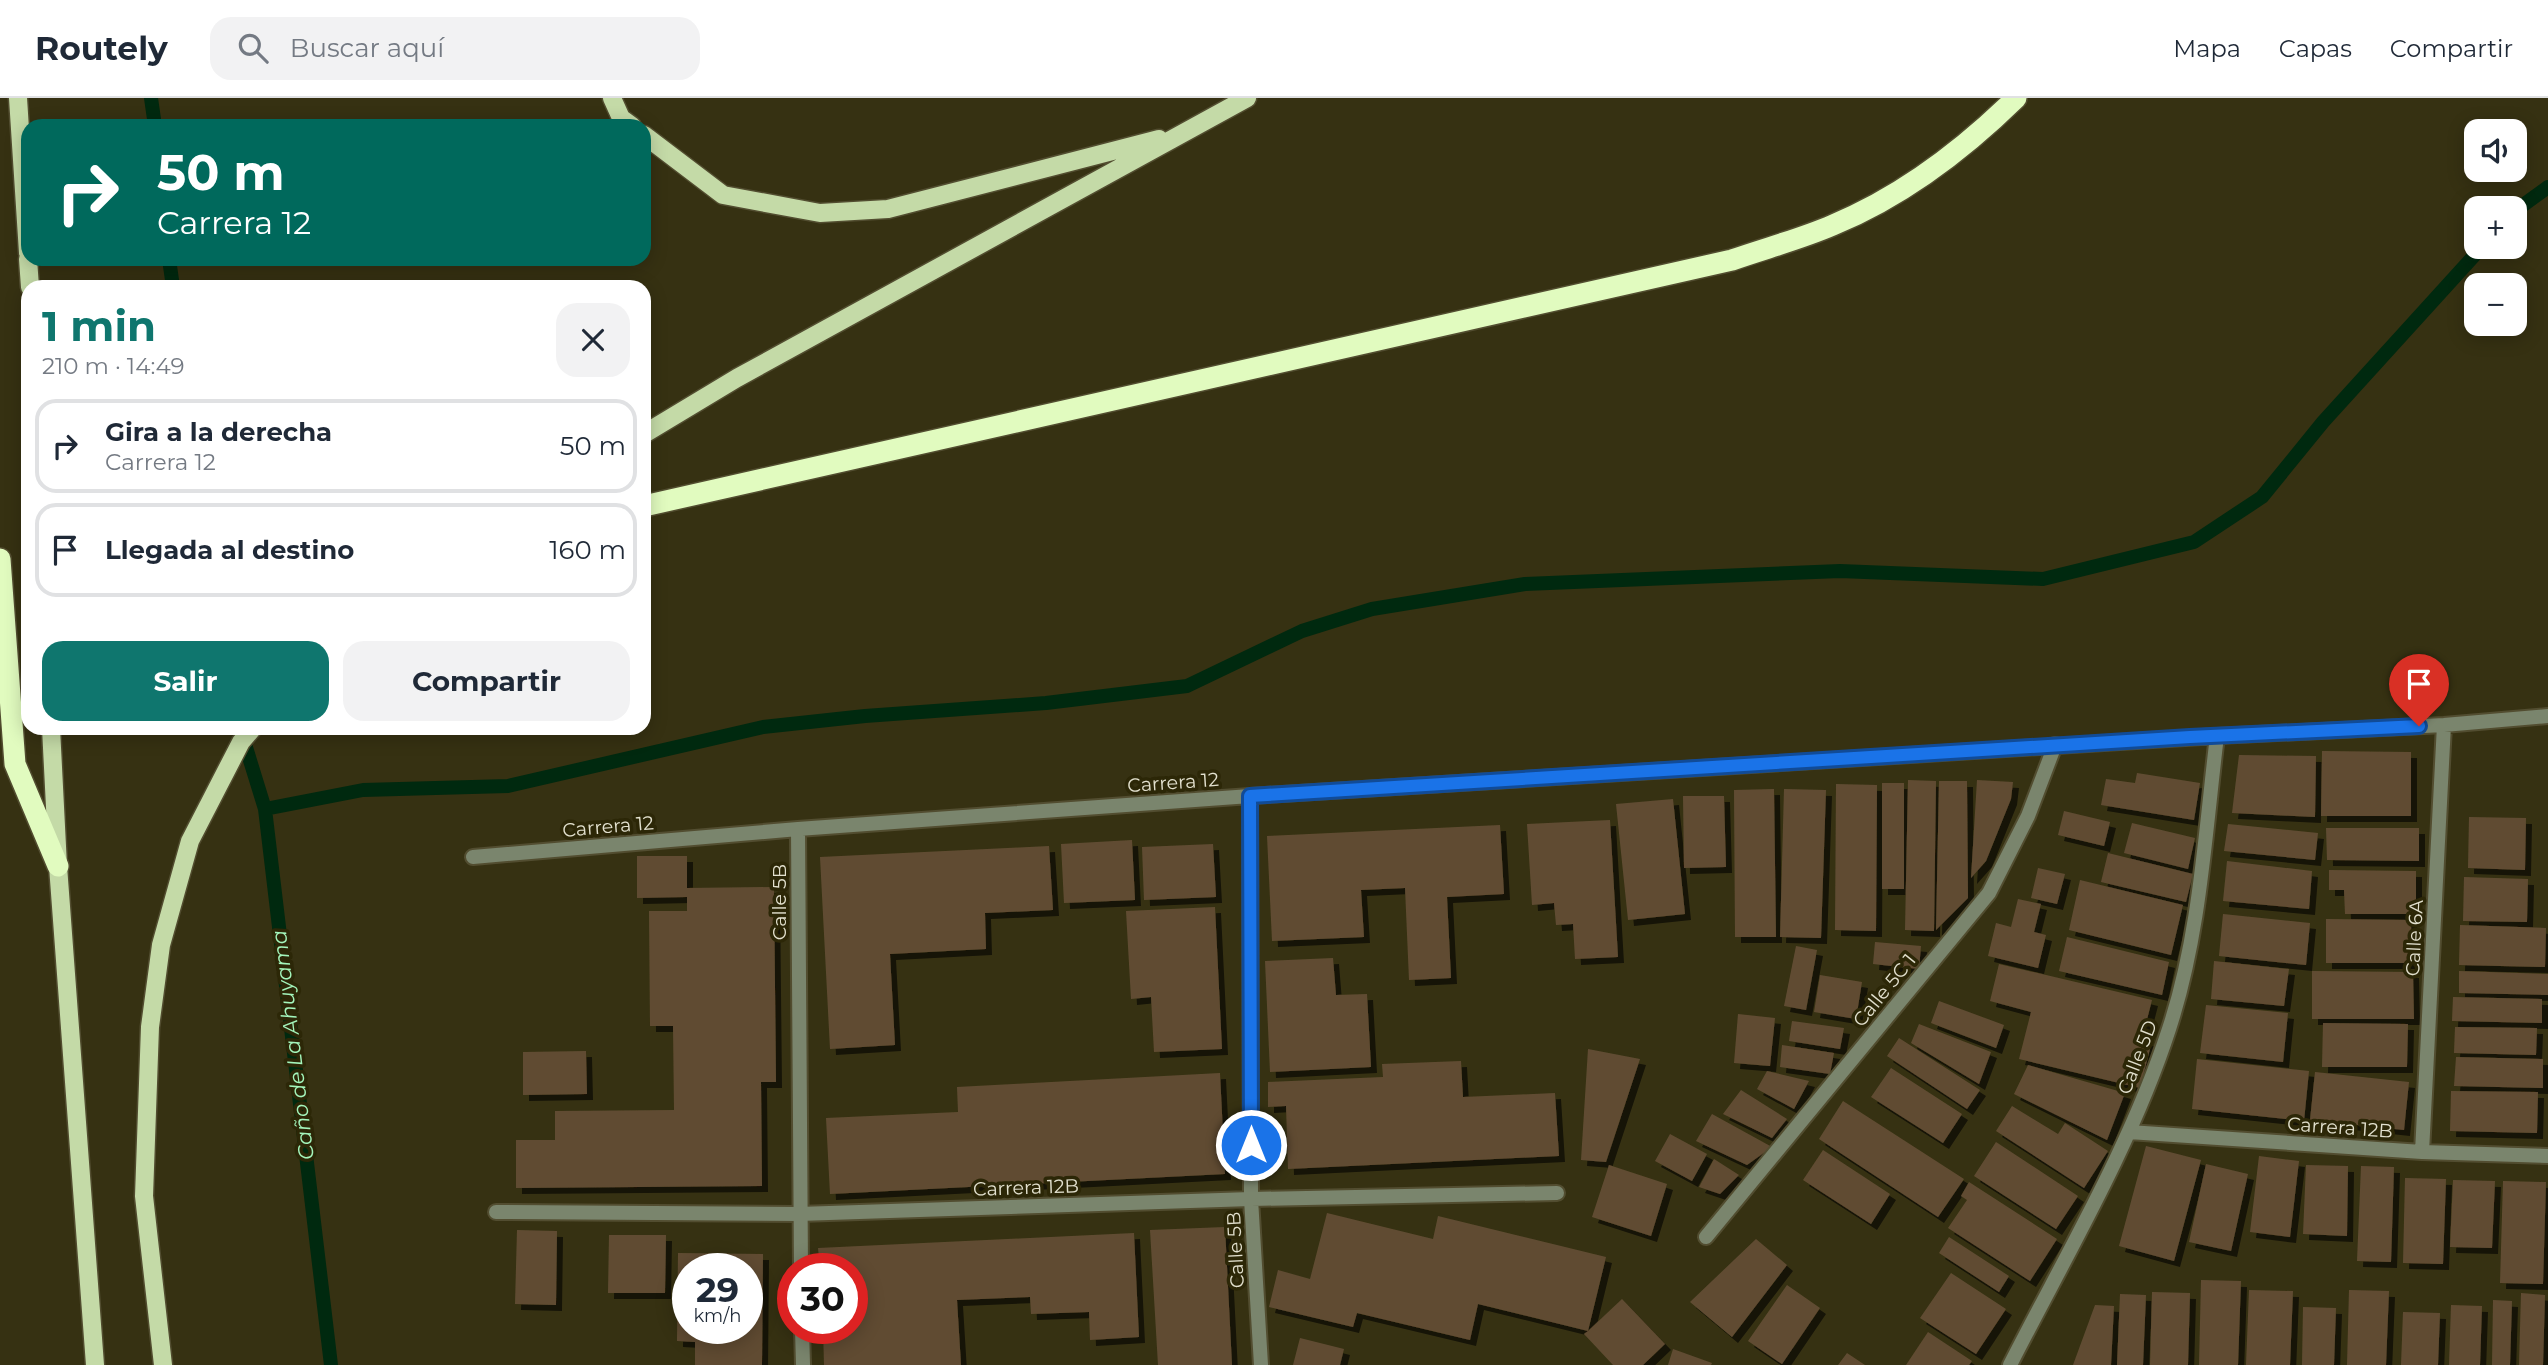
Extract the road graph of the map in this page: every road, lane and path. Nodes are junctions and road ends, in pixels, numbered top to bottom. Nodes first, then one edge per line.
1 (18, 98) edge
2 (611, 98) edge
3 (1247, 98) edge
4 (2016, 98) edge
5 (622, 119) edge
6 (1184, 133) junction
7 (651, 140) edge
8 (21, 144) edge
9 (651, 430) edge
10 (651, 504) edge
11 (0, 559) edge
12 (2548, 716) edge
13 (2444, 725) junction
14 (51, 735) edge
15 (247, 735) edge
16 (2217, 736) junction
17 (2055, 745) junction
18 (1250, 796) junction
19 (798, 829) junction
20 (473, 857) dead end
21 (58, 866) junction
22 (2129, 1132) junction
23 (2422, 1152) junction
24 (2548, 1156) edge
25 (1558, 1193) dead end
26 (1251, 1199) junction
27 (496, 1212) dead end
28 (799, 1213) junction
29 (1706, 1237) dead end
30 (800, 1253) edge
31 (802, 1344) edge
32 (95, 1365) edge
33 (163, 1365) edge
34 (803, 1365) edge
35 (1261, 1365) edge
36 (2010, 1365) edge

1 - 8 main road
2 - 5 main road
3 - 6 main road
4 - 10 highway
6 - 7 main road
6 - 9 main road
11 - 21 highway
12 - 13 street, Carrera 12
13 - 16 street, Carrera 12
13 - 23 street, Calle 6A
14 - 21 main road
15 - 33 main road
16 - 17 street, Carrera 12
16 - 22 street, Calle 5D
17 - 18 street, Carrera 12
17 - 29 street, Calle 5C 1
18 - 19 street, Carrera 12
18 - 26 street, Calle 5B
19 - 20 street, Carrera 12
19 - 28 street, Calle 5B
21 - 32 main road
22 - 23 street, Carrera 12B
22 - 36 street, Calle 5D
23 - 24 street, Carrera 12B
25 - 26 street, Carrera 12B
26 - 28 street, Carrera 12B
26 - 35 street, Calle 5B
27 - 28 street, Carrera 12B
28 - 30 street, Calle 5B
31 - 34 street

